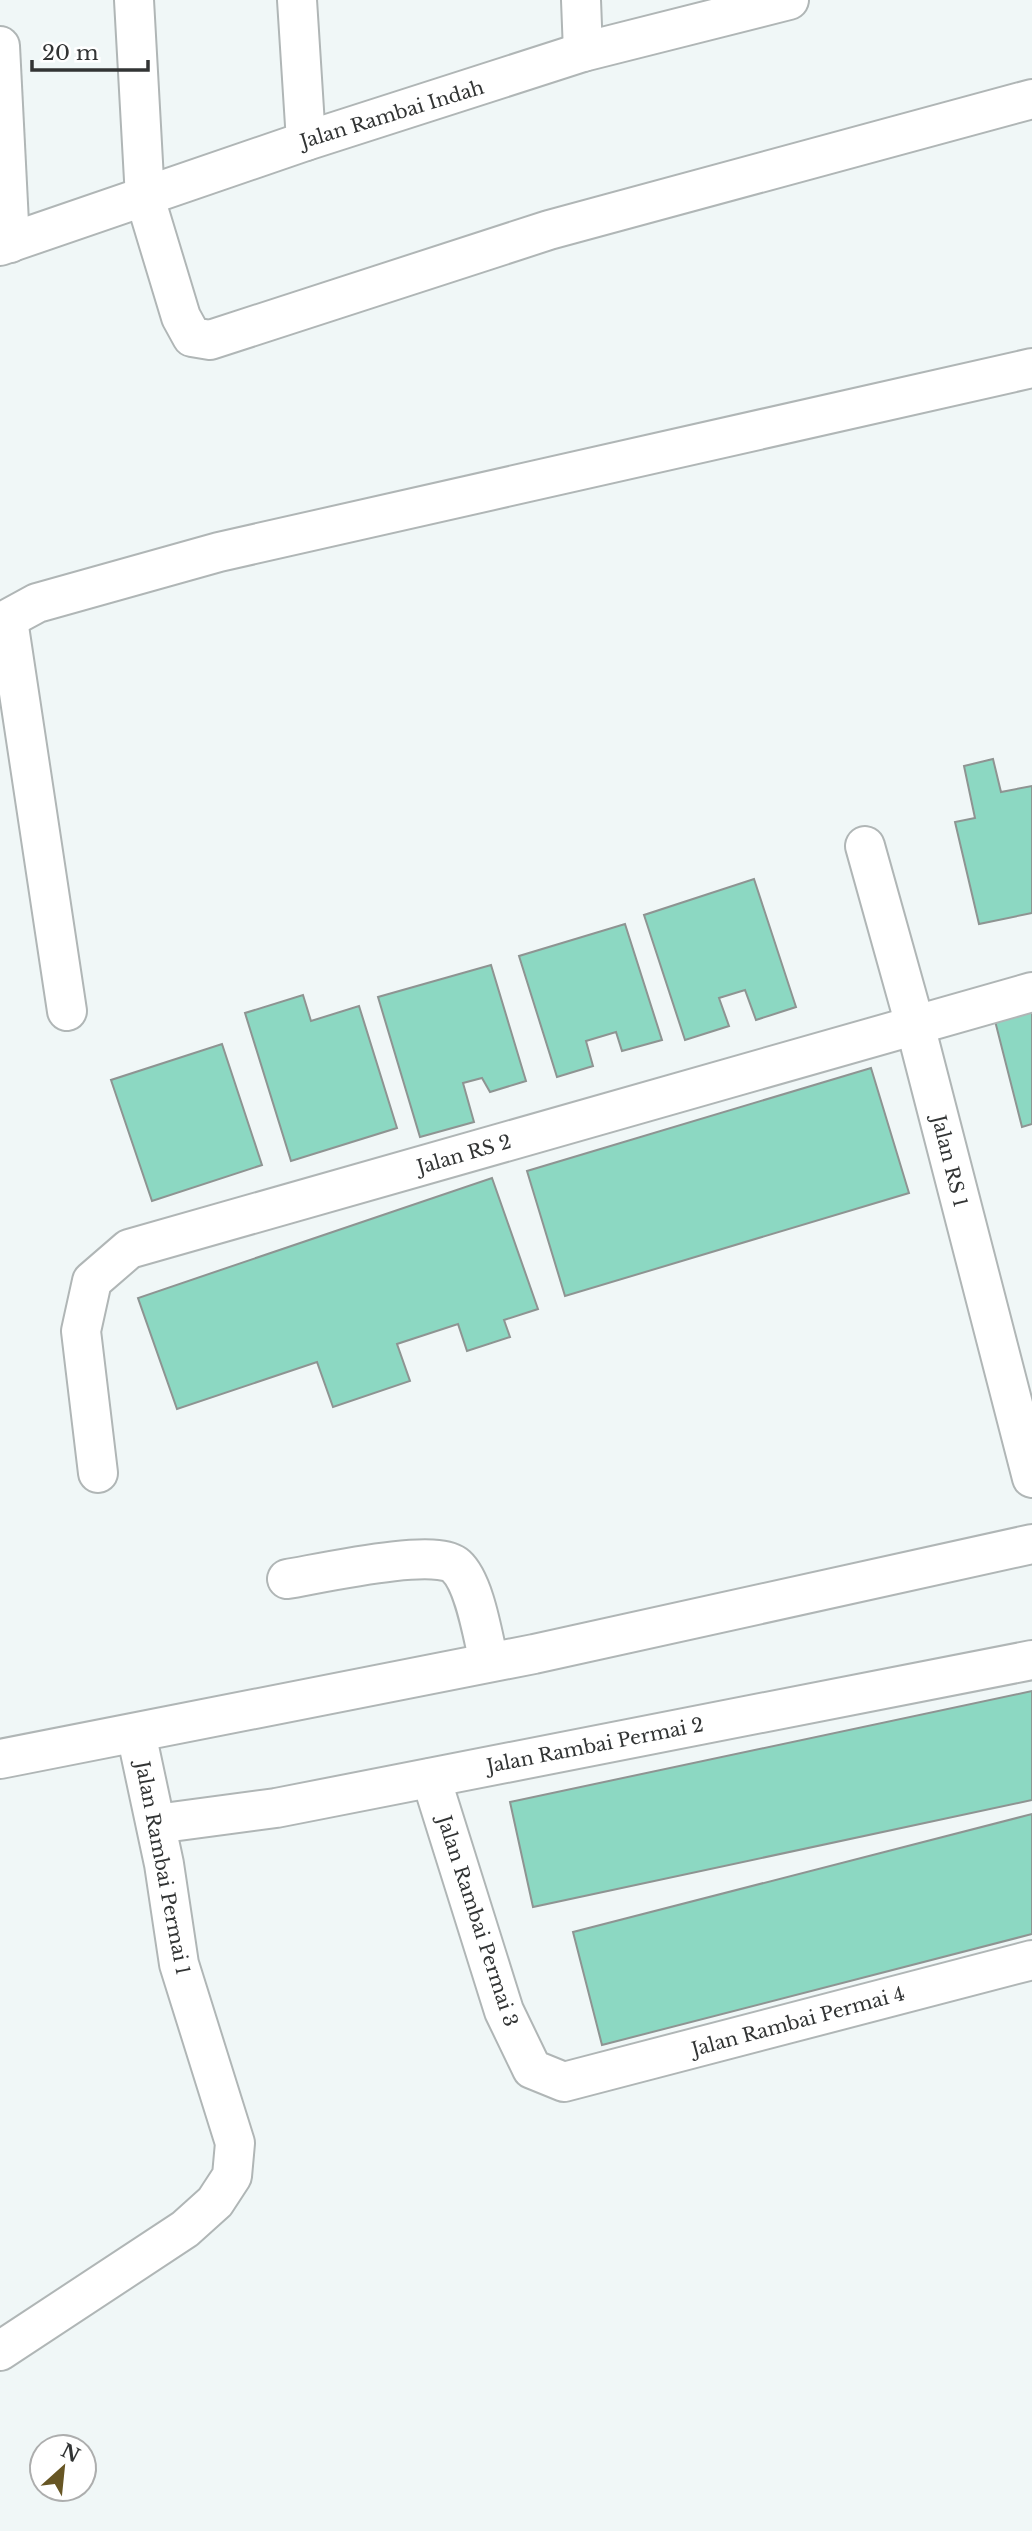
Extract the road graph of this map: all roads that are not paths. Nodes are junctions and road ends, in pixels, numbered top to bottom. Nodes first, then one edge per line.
1 (134, 0) edge
2 (297, 0) edge
3 (581, 0) edge
4 (789, 0) edge
5 (0, 46) edge
6 (583, 52) junction
7 (1032, 99) edge
8 (306, 141) junction
9 (145, 198) junction
10 (5, 245) edge
11 (1032, 368) edge
12 (4, 622) edge
13 (865, 846) dead end
14 (1032, 992) edge
15 (67, 1011) dead end
16 (915, 1025) junction
17 (98, 1473) dead end
18 (1032, 1478) edge
19 (1032, 1544) edge
20 (287, 1579) dead end
21 (1032, 1660) edge
22 (489, 1662) junction
23 (136, 1733) junction
24 (0, 1759) edge
25 (431, 1778) junction
26 (156, 1824) junction
27 (1032, 1960) edge
28 (564, 2082) joint
29 (0, 2351) edge

1 - 9 street
2 - 8 street
3 - 6 street
4 - 6 street, Jalan Rambai Indah
5 - 10 street
6 - 8 street, Jalan Rambai Indah
7 - 9 street
8 - 9 street, Jalan Rambai Indah
9 - 10 street, Jalan Rambai Indah
11 - 12 street
12 - 15 street
13 - 16 street, Jalan RS 1
14 - 16 street, Jalan RS 2
16 - 17 street, Jalan RS 2
16 - 18 street, Jalan RS 1
19 - 22 street
20 - 22 street
21 - 25 street, Jalan Rambai Permai 2
22 - 23 street
23 - 24 street
23 - 26 street, Jalan Rambai Permai 1
25 - 26 street, Jalan Rambai Permai 2
25 - 28 street, Jalan Rambai Permai 3
26 - 29 street, Jalan Rambai Permai 1
27 - 28 street, Jalan Rambai Permai 4

